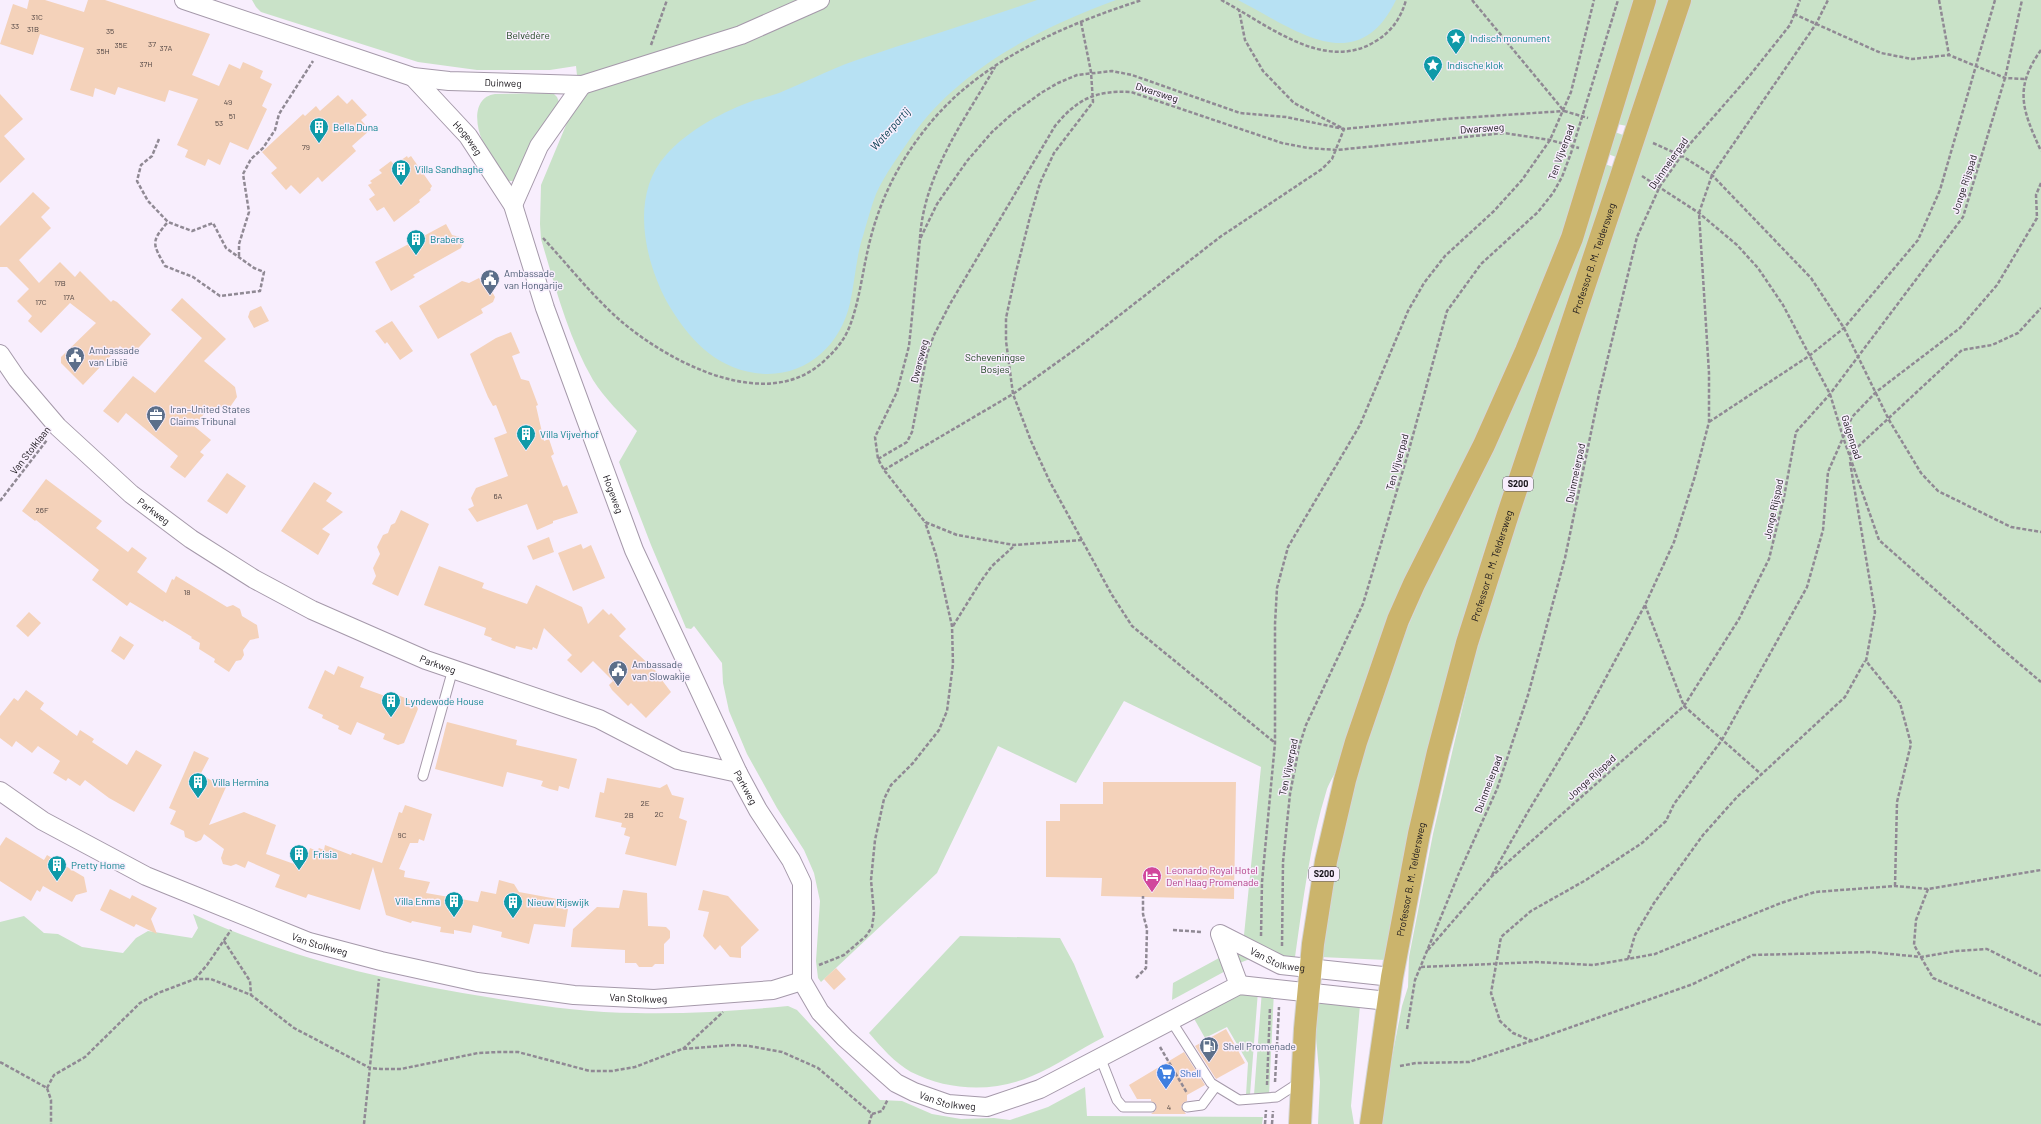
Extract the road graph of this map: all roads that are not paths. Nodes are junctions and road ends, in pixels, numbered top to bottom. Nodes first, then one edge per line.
1 (184, 0) edge
2 (820, 0) edge
3 (1645, 0) edge
4 (1680, 0) edge
5 (233, 7) edge
6 (413, 77) junction
7 (582, 85) junction
8 (513, 205) junction
9 (0, 354) edge
10 (453, 669) junction
11 (738, 773) junction
12 (423, 776) dead end
13 (0, 790) edge
14 (1311, 969) junction
15 (1392, 977) junction
16 (802, 982) junction
17 (1239, 984) junction
18 (1308, 992) junction
19 (1388, 1001) junction
20 (1170, 1019) junction
21 (1100, 1057) junction
22 (1302, 1081) junction
23 (1216, 1086) junction
24 (1151, 1107) dead end
25 (1190, 1107) road end
26 (1300, 1124) edge
27 (1370, 1124) edge

1 - 5 street, Duinweg
2 - 7 street, Duinweg
3 - 14 main road, S200
4 - 15 main road, Professor B. M. Teldersweg / S200
5 - 6 street, Duinweg
6 - 7 street, Duinweg
6 - 8 street, Hogeweg
7 - 8 street
8 - 11 street, Hogeweg
9 - 10 street, Parkweg
10 - 11 street, Parkweg
10 - 12 lane
11 - 16 street, Parkweg
13 - 16 street, Van Stolkweg
14 - 15 street, Van Stolkweg
14 - 17 street, Van Stolkweg
14 - 18 main road, S200
15 - 19 main road, Professor B. M. Teldersweg / S200
16 - 21 street, Van Stolkweg
17 - 18 street
17 - 20 street, Van Stolkweg
18 - 19 street
18 - 22 main road, S200
19 - 27 main road, Professor B. M. Teldersweg / S200
20 - 21 street, Van Stolkweg
20 - 23 lane
21 - 24 lane
22 - 23 lane
22 - 26 main road, S200
23 - 25 lane

